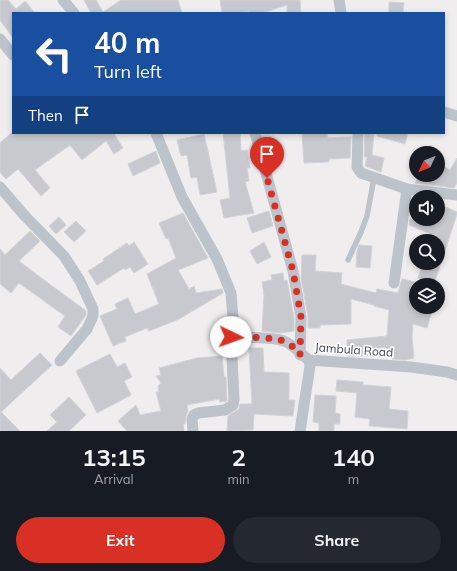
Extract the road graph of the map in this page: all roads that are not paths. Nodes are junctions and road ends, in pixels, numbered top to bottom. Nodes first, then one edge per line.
1 (63, 0) edge
2 (339, 0) edge
3 (73, 12) edge
4 (341, 12) edge
5 (0, 39) edge
6 (12, 54) edge
7 (445, 112) edge
8 (457, 116) edge
9 (156, 134) edge
10 (255, 134) edge
11 (358, 134) edge
12 (374, 178) junction
13 (0, 187) edge
14 (407, 189) junction
15 (457, 195) edge
16 (348, 260) dead end
17 (394, 283) dead end
18 (231, 337) junction
19 (305, 357) junction
20 (60, 361) dead end
21 (457, 375) edge
22 (193, 431) edge
23 (300, 431) edge

1 - 3 street
2 - 4 street
5 - 6 street
7 - 8 street
9 - 18 street
10 - 19 street
11 - 12 street
12 - 14 street
12 - 16 lane
13 - 20 street
14 - 15 street
14 - 17 street
18 - 19 street, Jambula Road
18 - 22 street
19 - 21 street, Jambula Road
19 - 23 street

